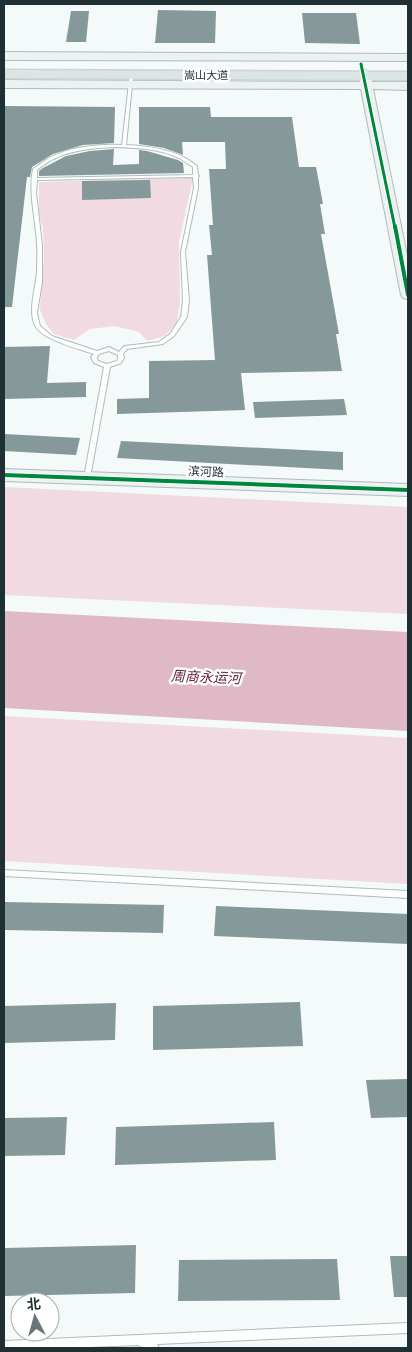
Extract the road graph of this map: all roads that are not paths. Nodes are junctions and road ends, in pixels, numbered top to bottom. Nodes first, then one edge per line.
1 (4, 56) edge
2 (408, 58) edge
3 (4, 64) edge
4 (408, 64) edge
5 (4, 74) edge
6 (365, 75) junction
7 (408, 76) edge
8 (130, 80) junction
9 (4, 84) edge
10 (408, 86) edge
11 (124, 147) junction
12 (197, 176) junction
13 (34, 180) junction
14 (408, 296) edge
15 (97, 353) junction
16 (120, 354) junction
17 (107, 366) junction
18 (4, 475) edge
19 (87, 478) junction
20 (408, 490) edge
21 (4, 873) edge
22 (408, 895) edge
23 (408, 1328) edge
24 (139, 1340) junction
25 (4, 1346) edge
26 (154, 1348) edge

1 - 2 street
3 - 6 main road, 嵩山大道
4 - 6 main road, 嵩山大道
5 - 8 main road, 嵩山大道
6 - 7 main road, 嵩山大道
6 - 8 main road, 嵩山大道
6 - 10 street
6 - 14 street
8 - 9 street
8 - 11 lane
11 - 12 lane
11 - 13 lane
12 - 13 lane
12 - 16 lane
13 - 15 lane
15 - 16 lane
15 - 17 lane
16 - 17 lane
17 - 19 lane
18 - 19 street, 滨河路
19 - 20 street, 滨河路
21 - 22 lane
23 - 24 lane
24 - 25 lane
24 - 26 lane

